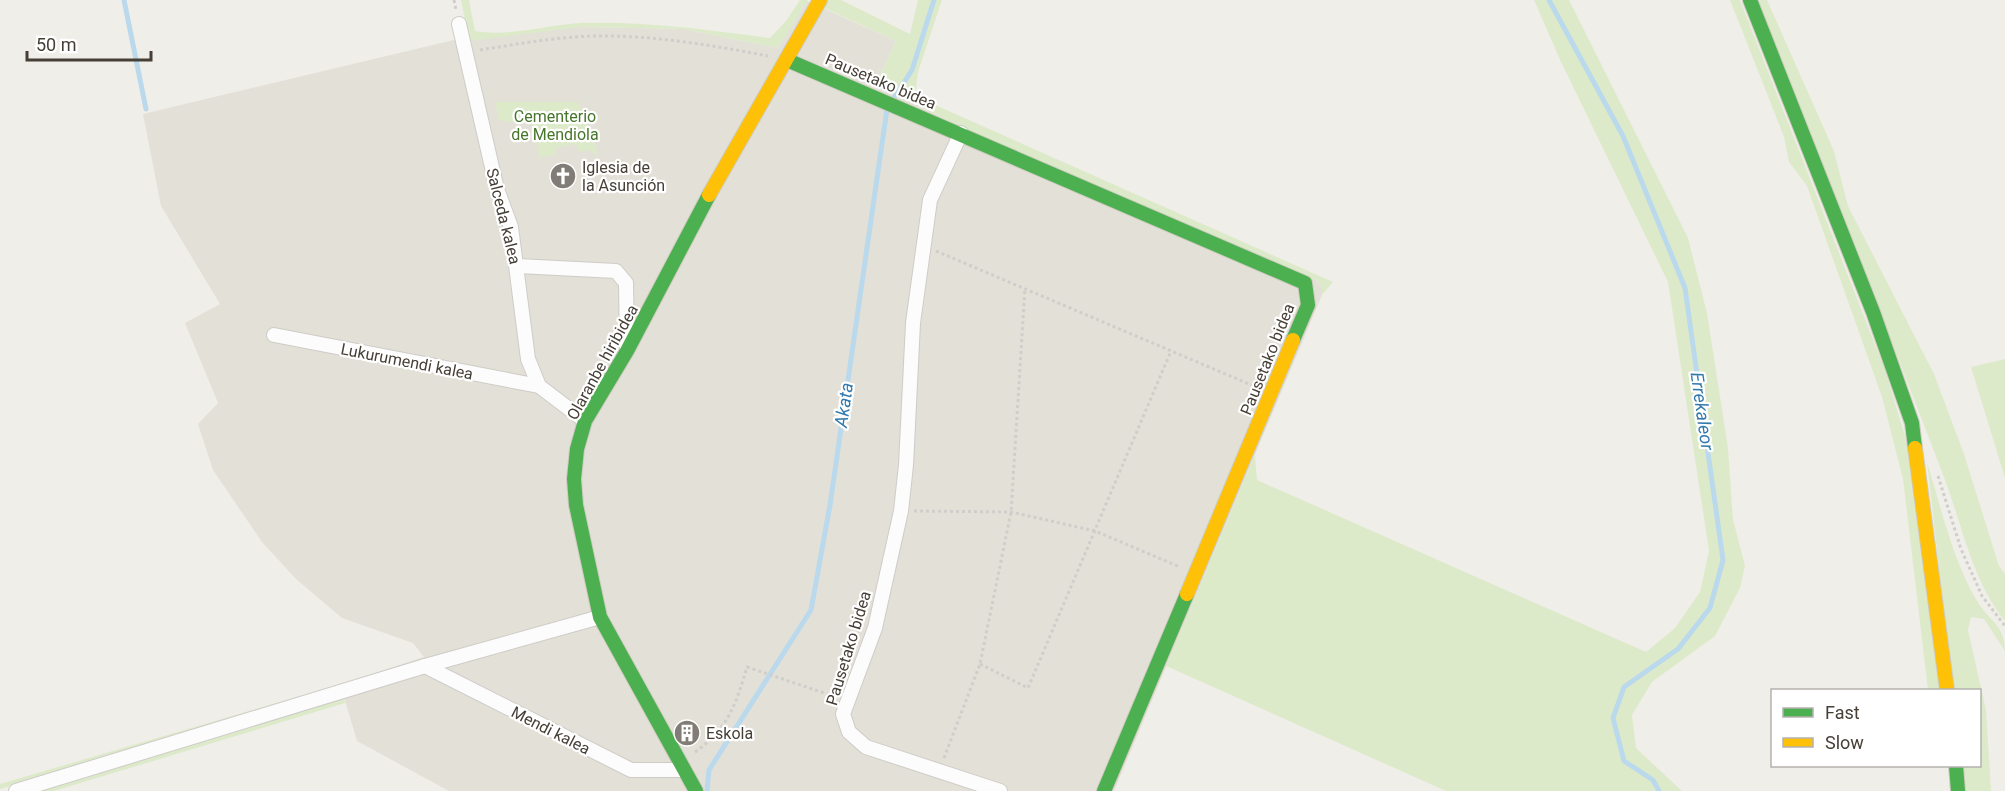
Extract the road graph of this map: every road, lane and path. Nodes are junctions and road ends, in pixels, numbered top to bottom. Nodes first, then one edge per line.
1 (820, 0) edge
2 (1750, 0) edge
3 (459, 24) dead end
4 (467, 52) junction
5 (787, 60) junction
6 (961, 133) junction
7 (924, 245) junction
8 (518, 266) junction
9 (1025, 288) junction
10 (274, 335) dead end
11 (627, 351) junction
12 (1171, 351) junction
13 (540, 386) junction
14 (1271, 393) junction
15 (585, 421) junction
16 (1937, 472) dead end
17 (901, 511) junction
18 (1011, 512) junction
19 (1095, 531) junction
20 (1195, 574) junction
21 (600, 617) junction
22 (2005, 626) edge
23 (980, 664) junction
24 (425, 666) junction
25 (1947, 689) edge
26 (849, 700) junction
27 (681, 767) junction
28 (1956, 767) edge
29 (939, 771) junction
30 (15, 791) edge
31 (696, 791) edge
32 (1000, 791) edge
33 (1104, 791) edge
34 (1958, 791) edge

1 - 5 street, Olaranbe hiribidea
2 - 25 street
3 - 4 street, Salceda kalea
4 - 5 path
4 - 8 street, Salceda kalea
5 - 6 street, Pausetako bidea
5 - 11 street, Olaranbe hiribidea
6 - 7 street, Pausetako bidea
6 - 14 street, Pausetako bidea
7 - 9 path
7 - 17 street, Pausetako bidea
8 - 11 street
8 - 13 street, Salceda kalea
9 - 12 path
9 - 18 path
10 - 13 street, Lukurumendi kalea
11 - 15 street, Olaranbe hiribidea
12 - 14 path
12 - 19 path
13 - 15 street, Salceda kalea
14 - 20 street, Pausetako bidea
15 - 21 street, Olaranbe hiribidea
16 - 22 path
17 - 18 path
17 - 26 street, Pausetako bidea
18 - 19 path
18 - 23 path
19 - 20 path
19 - 23 path
20 - 33 street, Pausetako bidea
21 - 24 street
21 - 27 street, Olaranbe hiribidea
23 - 29 path
24 - 27 street, Mendi kalea
24 - 30 street
26 - 27 path
26 - 29 street, Pausetako bidea
27 - 31 street, Olaranbe hiribidea
28 - 34 street
29 - 32 street, Pausetako bidea

